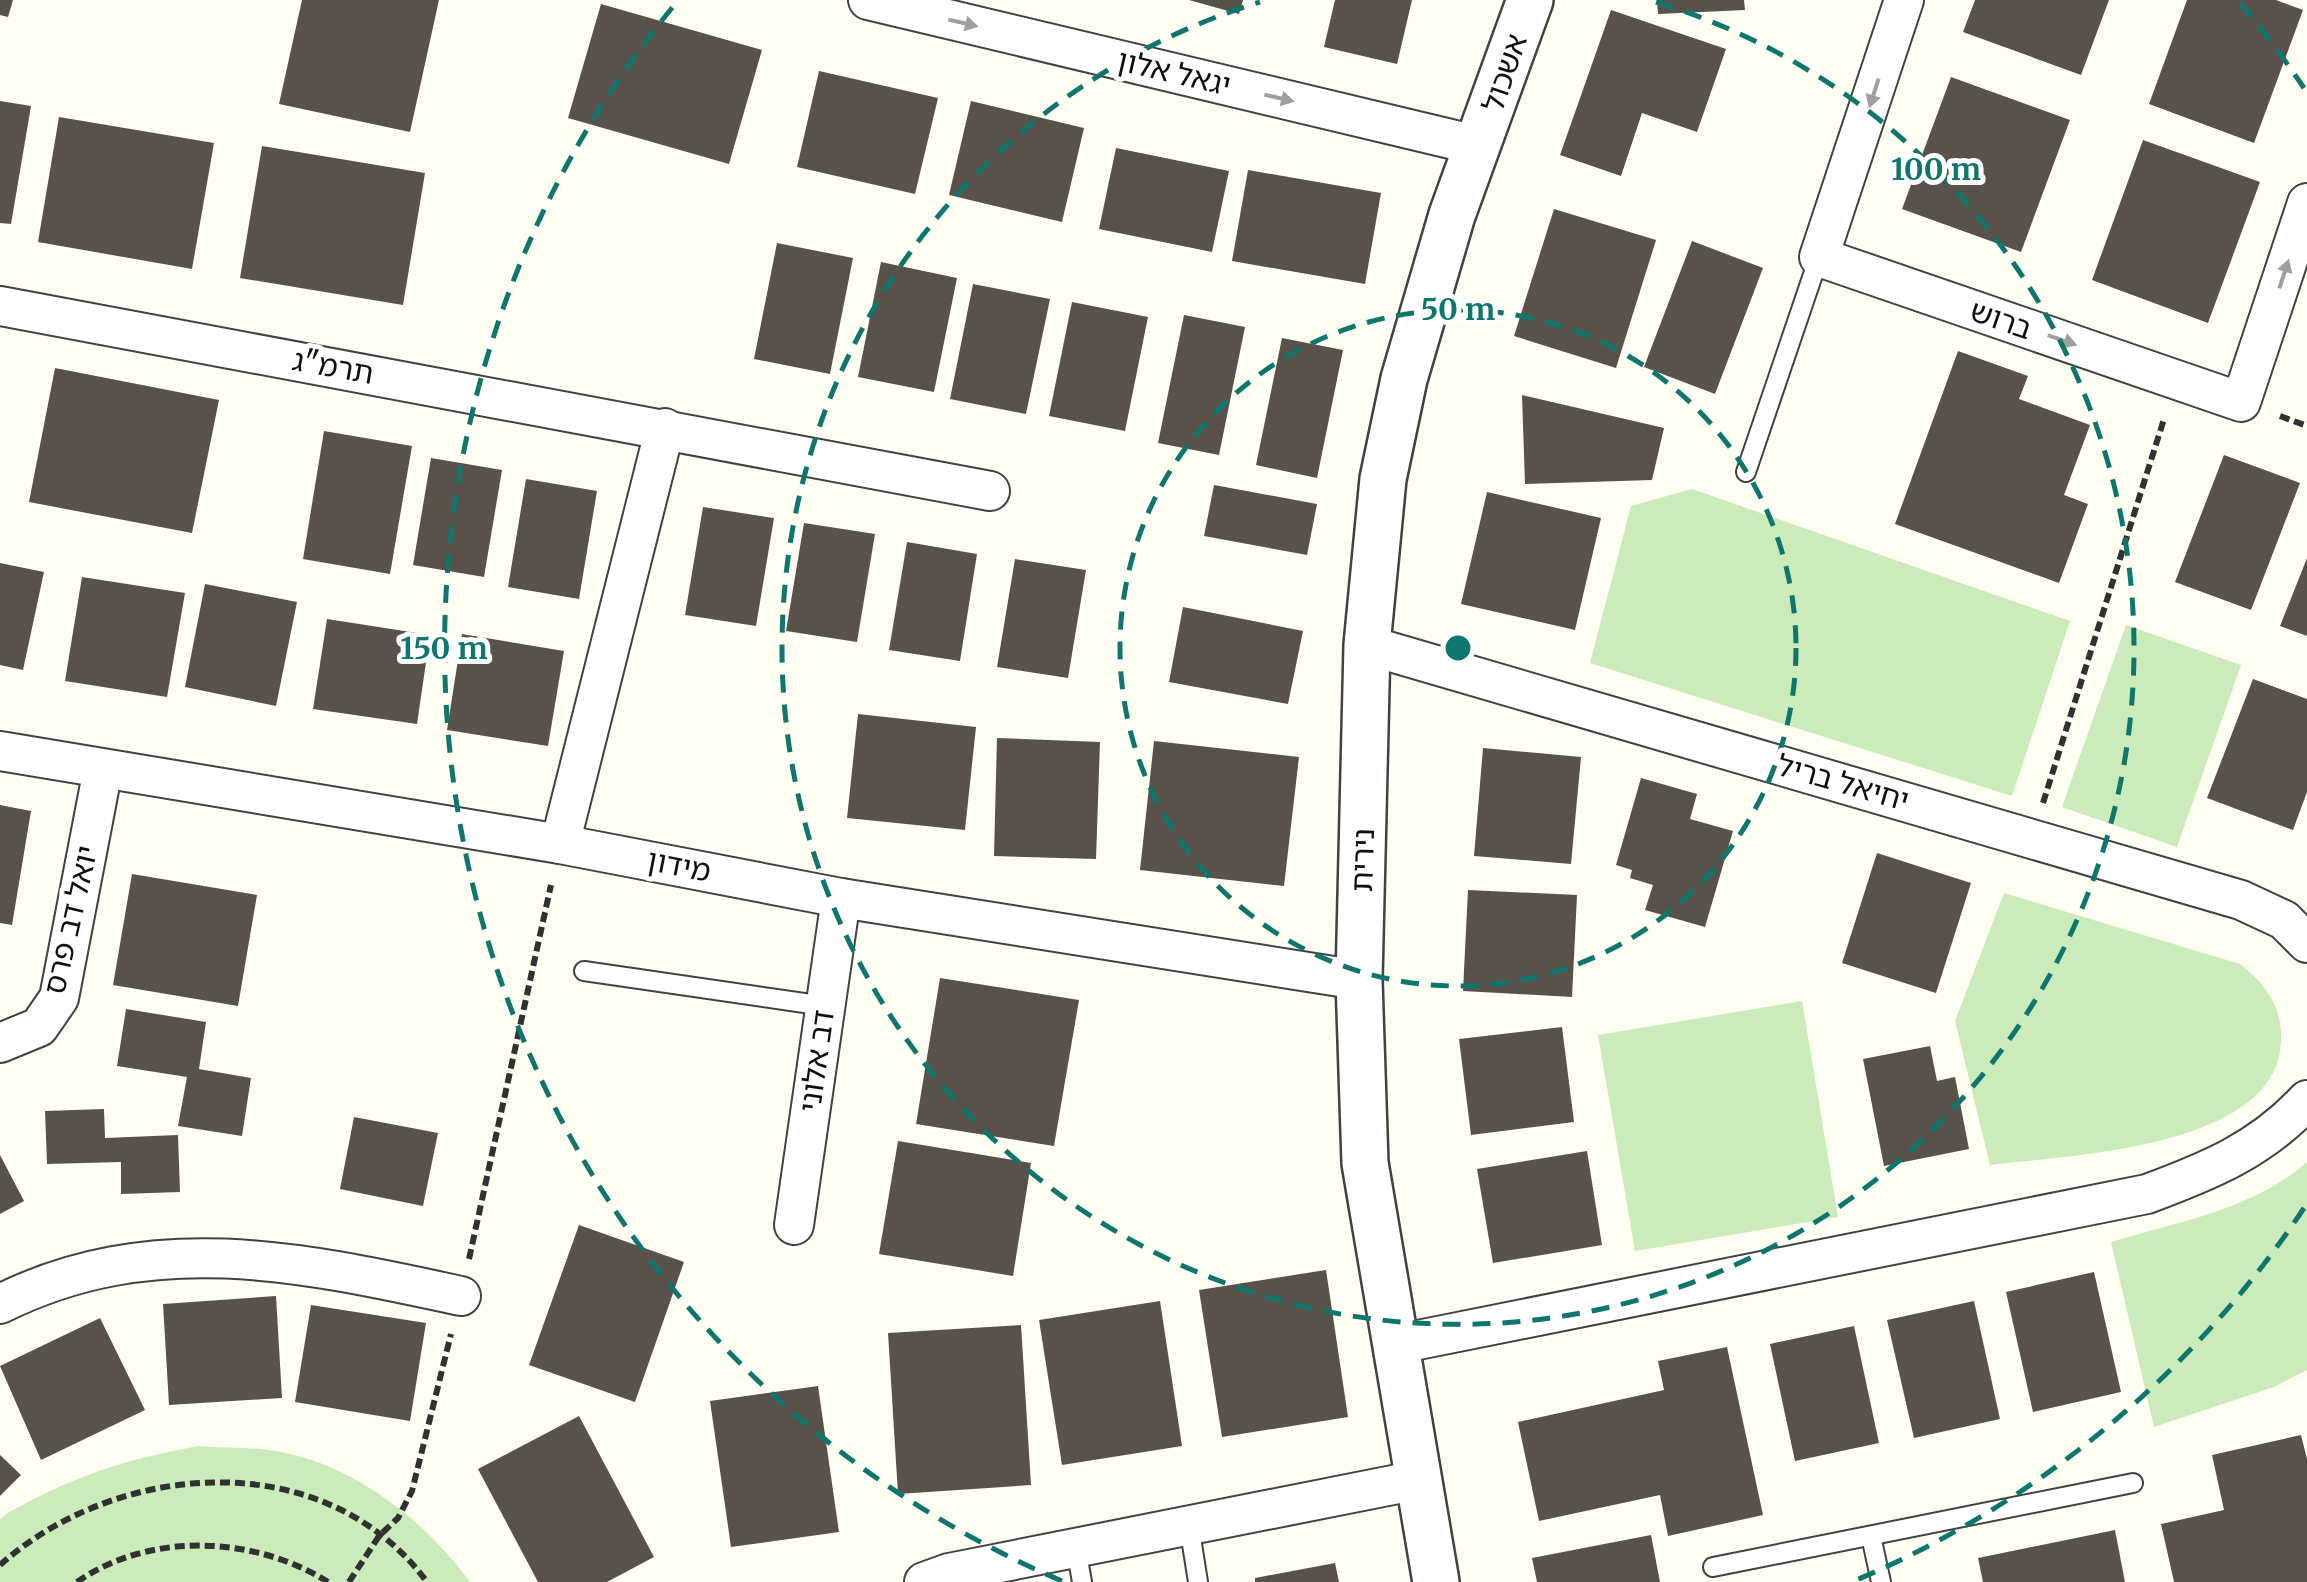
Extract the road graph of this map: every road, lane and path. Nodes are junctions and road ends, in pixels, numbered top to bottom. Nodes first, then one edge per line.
1 (868, 0) edge
2 (1530, 0) edge
3 (1904, 0) edge
4 (1480, 146) junction
5 (2307, 204) edge
6 (1819, 258) junction
7 (0, 306) edge
8 (2176, 380) junction
9 (665, 428) junction
10 (1746, 472) dead end
11 (990, 490) dead end
12 (1367, 645) junction
13 (0, 751) edge
14 (104, 769) junction
15 (2032, 838) junction
16 (560, 844) junction
17 (841, 898) junction
18 (2307, 943) edge
19 (584, 971) dead end
20 (1359, 980) junction
21 (825, 1006) junction
22 (0, 1043) edge
23 (2307, 1100) edge
24 (794, 1225) dead end
25 (461, 1296) junction
26 (0, 1304) edge
27 (1394, 1345) junction
28 (1418, 1480) junction
29 (2132, 1483) dead end
30 (1189, 1525) junction
31 (379, 1536) junction
32 (1872, 1536) junction
33 (0, 1565) edge
34 (1079, 1565) edge
35 (1713, 1567) dead end
36 (77, 1582) edge
37 (328, 1582) edge
38 (349, 1582) edge
39 (427, 1582) edge
40 (924, 1582) edge
41 (1198, 1582) edge
42 (1436, 1582) edge
43 (1881, 1582) edge

1 -> 4 street, יגאל אלון
2 - 4 street, אשכול
3 -> 6 street
4 - 12 street, נירית
8 -> 5 street, ברוש
6 -> 8 street, ברוש
6 - 10 lane
7 - 9 street, תרמ"ג
8 - 15 path
9 - 11 street, תרמ"ג
9 - 16 street
12 - 15 street, יחיאל בריל
12 - 20 street, נירית
13 - 14 street, מידון
14 - 16 street, מידון
14 - 22 street, יואל דב פרס
15 - 18 street, יחיאל בריל
16 - 17 street, מידון
16 - 25 path
17 - 20 street, מידון
17 - 21 street, דב אלוני
19 - 21 lane
20 - 27 street, נירית
21 - 24 street, דב אלוני
23 - 27 street
25 - 26 street
25 - 31 path
27 - 28 street, נירית
28 - 30 street
28 - 42 street, נירית
29 - 32 lane
30 - 34 street
30 - 41 lane
31 - 33 path
31 - 38 path
31 - 39 path
32 - 35 lane
32 - 43 lane
34 - 40 street
36 - 37 path

